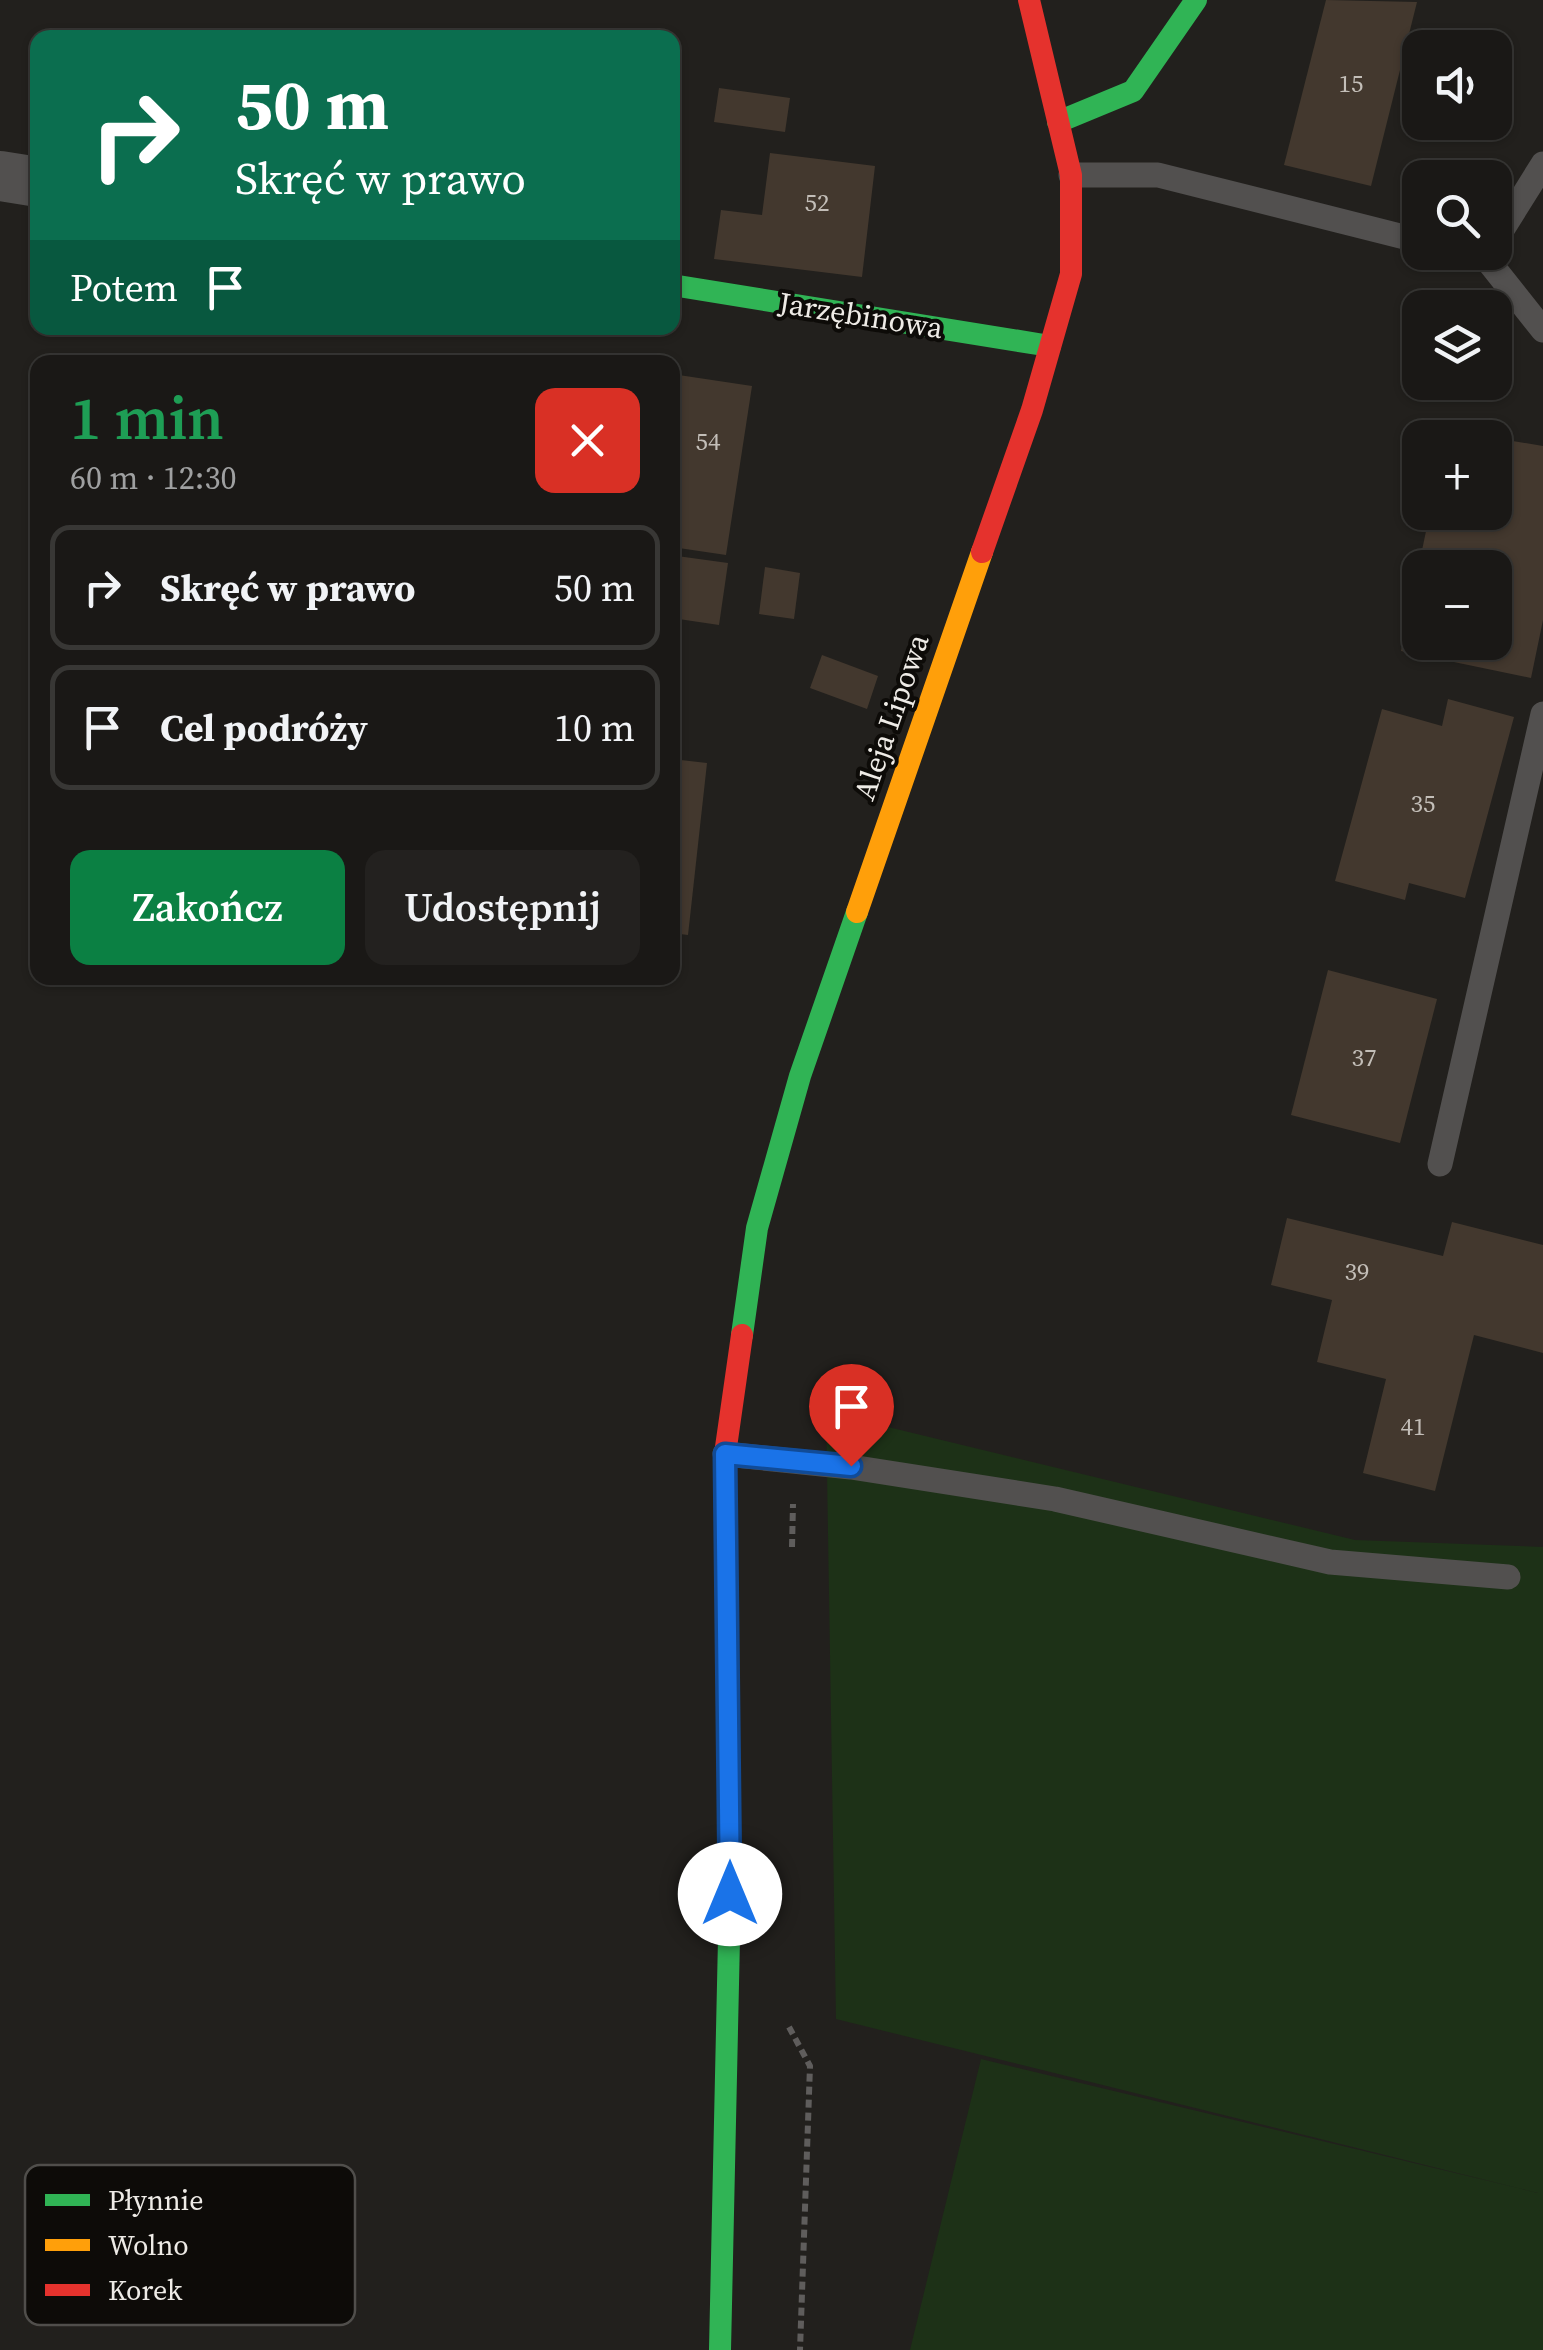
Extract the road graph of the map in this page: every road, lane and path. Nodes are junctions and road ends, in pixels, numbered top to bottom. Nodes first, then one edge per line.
1 (1029, 0) edge
2 (1196, 0) edge
3 (1058, 122) junction
4 (1543, 164) edge
5 (1072, 174) junction
6 (0, 176) edge
7 (30, 181) edge
8 (1512, 210) edge
9 (1402, 237) edge
10 (1498, 270) edge
11 (680, 286) edge
12 (1543, 330) edge
13 (1050, 346) junction
14 (1543, 714) edge
15 (1440, 1164) dead end
16 (725, 1454) junction
17 (1508, 1577) dead end
18 (720, 2350) edge

1 - 3 street, Aleja Lipowa
2 - 3 street
3 - 5 street, Aleja Lipowa
4 - 8 lane
5 - 9 lane
5 - 13 street, Aleja Lipowa
6 - 7 street
10 - 12 lane
11 - 13 street, Jarzębinowa
13 - 16 street, Aleja Lipowa
14 - 15 lane
16 - 17 lane
16 - 18 street, Aleja Lipowa

